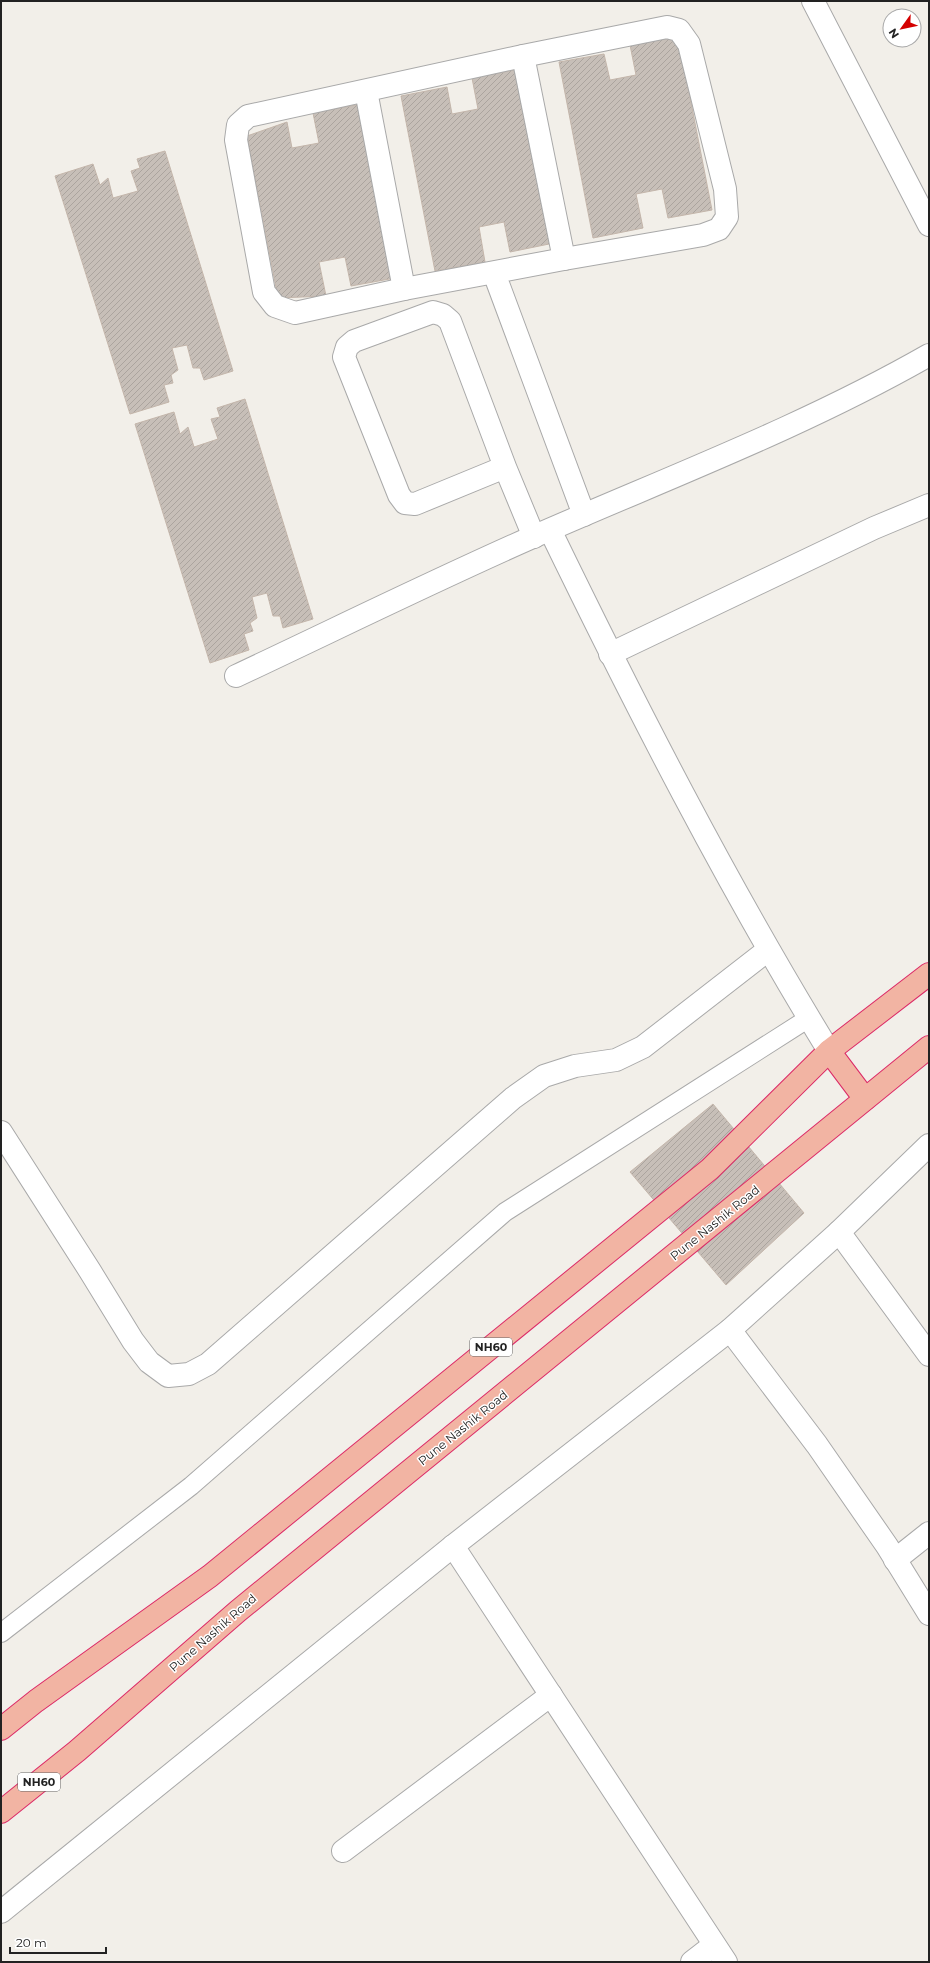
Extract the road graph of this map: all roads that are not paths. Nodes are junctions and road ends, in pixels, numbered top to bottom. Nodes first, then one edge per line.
1 (813, 1) edge
2 (523, 56) junction
3 (366, 91) junction
4 (929, 225) edge
5 (564, 259) junction
6 (494, 273) junction
7 (404, 289) junction
8 (929, 355) edge
9 (506, 468) junction
10 (929, 505) edge
11 (584, 515) junction
12 (542, 534) junction
13 (610, 654) junction
14 (236, 676) dead end
15 (768, 950) junction
16 (929, 974) edge
17 (809, 1018) junction
18 (929, 1047) edge
19 (829, 1051) junction
20 (865, 1100) junction
21 (1, 1132) edge
22 (929, 1145) edge
23 (839, 1232) junction
24 (730, 1330) junction
25 (929, 1355) edge
26 (929, 1533) edge
27 (453, 1546) junction
28 (895, 1560) junction
29 (929, 1614) edge
30 (1, 1634) edge
31 (551, 1695) junction
32 (1, 1729) edge
33 (1, 1812) edge
34 (344, 1851) dead end
35 (1, 1912) edge
36 (720, 1953) edge
37 (692, 1962) edge

1 - 4 street
2 - 3 street
2 - 5 street
2 - 5 street
3 - 7 street
3 - 7 street
5 - 6 street
6 - 7 street
6 - 11 street
8 - 11 street
9 - 9 street
9 - 12 street
10 - 13 street
11 - 12 street
12 - 13 street
12 - 14 street
13 - 15 street
15 - 17 street
15 - 21 street
16 - 19 highway, NH60
17 - 19 street
17 - 30 lane
18 - 20 highway, Pune Nashik Road / NH60
19 - 20 highway
19 - 32 highway, NH60
20 - 33 highway, Pune Nashik Road / NH60
22 - 23 street
23 - 24 street
23 - 25 street
24 - 27 street
24 - 28 street
26 - 28 street
27 - 31 street
27 - 35 street
28 - 29 street
31 - 34 street
31 - 36 street
36 - 37 street

